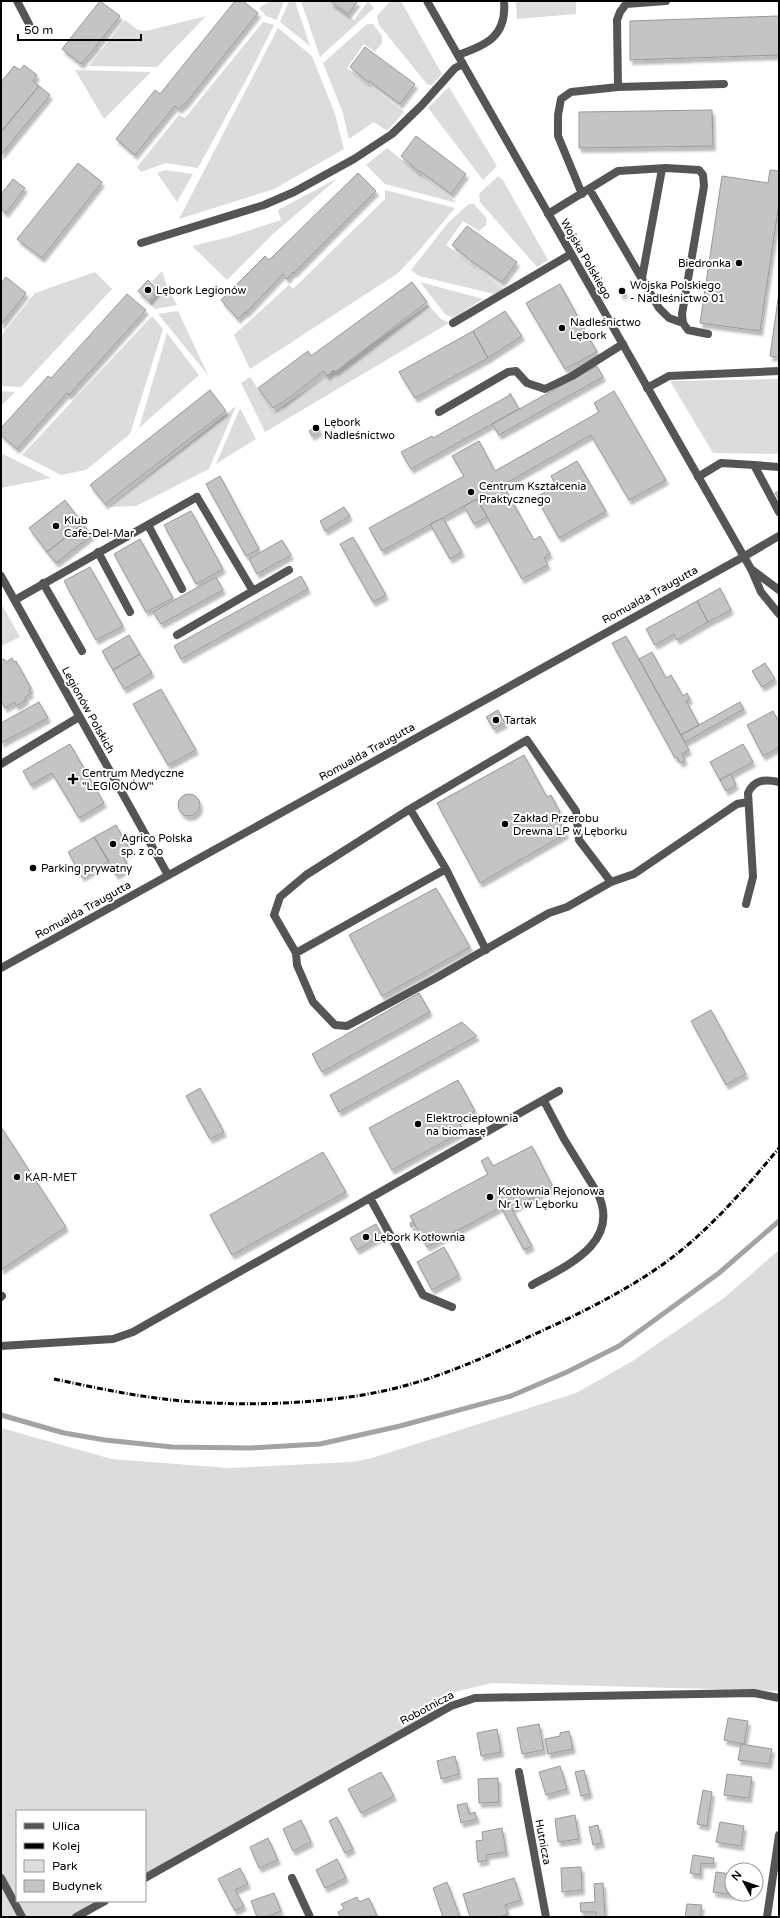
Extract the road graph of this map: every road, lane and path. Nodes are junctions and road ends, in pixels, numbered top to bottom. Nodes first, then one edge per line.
1 (17, 1) edge
2 (427, 1) edge
3 (504, 1) edge
4 (666, 1) edge
5 (30, 30) dead end
6 (458, 55) junction
7 (463, 64) junction
8 (724, 84) dead end
9 (618, 87) junction
10 (662, 169) junction
11 (590, 190) junction
12 (582, 194) junction
13 (548, 214) junction
14 (140, 243) dead end
15 (571, 254) junction
16 (642, 278) junction
17 (453, 323) dead end
18 (683, 323) junction
19 (708, 334) dead end
20 (623, 344) junction
21 (779, 371) edge
22 (647, 388) junction
23 (439, 412) dead end
24 (754, 465) junction
25 (779, 467) edge
26 (698, 477) junction
27 (779, 512) edge
28 (148, 525) junction
29 (779, 536) edge
30 (98, 552) junction
31 (743, 557) junction
32 (751, 569) junction
33 (289, 570) dead end
34 (1, 576) edge
35 (43, 583) junction
36 (182, 589) dead end
37 (779, 590) edge
38 (253, 591) junction
39 (14, 600) junction
40 (130, 612) dead end
41 (779, 614) edge
42 (177, 635) dead end
43 (82, 651) dead end
44 (79, 717) junction
45 (1, 764) edge
46 (779, 782) edge
47 (748, 802) junction
48 (410, 809) junction
49 (446, 869) junction
50 (168, 875) junction
51 (611, 882) junction
52 (746, 904) dead end
53 (486, 950) junction
54 (296, 953) junction
55 (1, 968) edge
56 (559, 1091) dead end
57 (544, 1101) junction
58 (370, 1198) junction
59 (532, 1285) dead end
60 (452, 1307) dead end
61 (1, 1346) edge
62 (779, 1698) edge
63 (519, 1772) dead end
64 (779, 1835) edge
65 (146, 1877) edge
66 (1, 1878) edge
67 (292, 1878) dead end
68 (102, 1902) edge
69 (22, 1917) edge
70 (76, 1917) edge
71 (310, 1917) edge
72 (546, 1917) edge
73 (767, 1917) edge

1 - 5 street
2 - 6 street, Wojska Polskiego
3 - 6 street
4 - 9 street
6 - 7 street, Wojska Polskiego
7 - 13 street, Wojska Polskiego
7 - 14 street
8 - 9 street
9 - 12 street
10 - 11 street
10 - 16 street
10 - 18 street
11 - 12 street
11 - 16 street
12 - 13 street
13 - 15 street, Wojska Polskiego
15 - 17 street
15 - 20 street, Wojska Polskiego
16 - 18 street
18 - 19 street
20 - 22 street, Wojska Polskiego
20 - 23 street
21 - 22 street
22 - 26 street, Wojska Polskiego
24 - 25 street
24 - 26 street
24 - 27 street
26 - 31 street, Wojska Polskiego
28 - 30 street
28 - 36 street
28 - 38 street
29 - 31 street, Romualda Traugutta
30 - 35 street
30 - 40 street
31 - 32 street, Wojska Polskiego
31 - 50 street, Romualda Traugutta
32 - 37 street, Wojska Polskiego
32 - 41 street, Wojska Polskiego
33 - 38 street
34 - 39 street, Legionów Polskich
35 - 39 street
35 - 43 street
38 - 42 street
39 - 44 street, Legionów Polskich
44 - 45 street
44 - 50 street, Legionów Polskich
46 - 47 street
47 - 51 street
47 - 52 street
48 - 49 street
48 - 51 street
48 - 54 street
49 - 53 street
49 - 54 street
50 - 55 street, Romualda Traugutta
51 - 53 street
53 - 54 street
56 - 57 street
57 - 58 street
57 - 59 street
58 - 60 street
58 - 61 street
62 - 65 street, Robotnicza
63 - 72 street, Hutnicza
64 - 73 street
66 - 69 street
67 - 71 street
68 - 70 street

